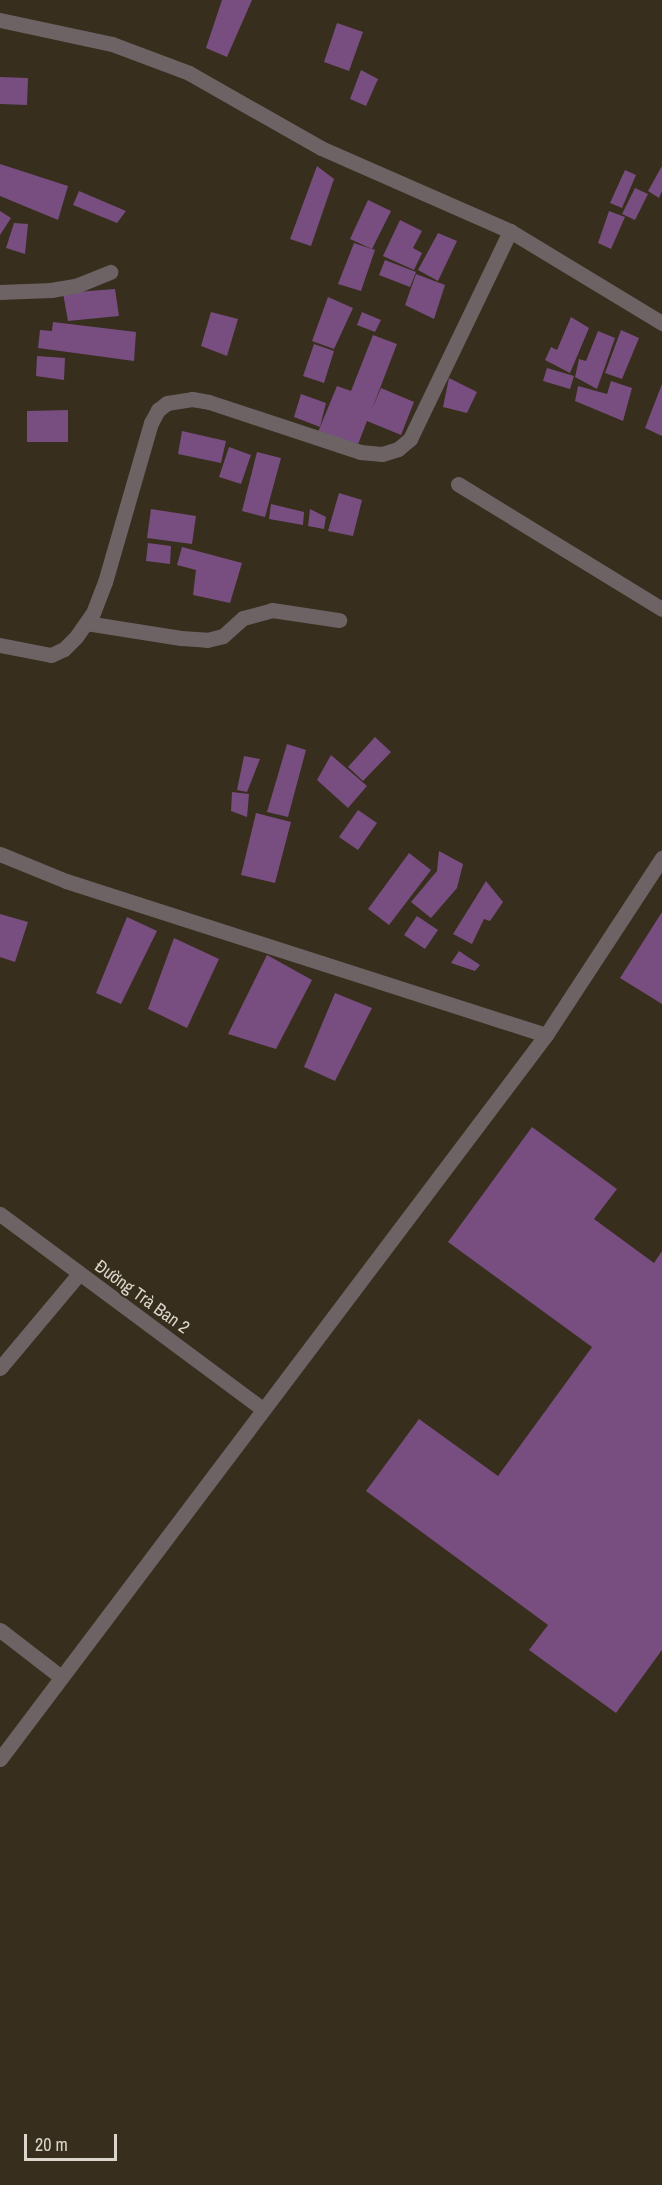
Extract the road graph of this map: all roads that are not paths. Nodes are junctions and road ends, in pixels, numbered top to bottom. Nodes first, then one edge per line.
1 (0, 20) edge
2 (510, 231) junction
3 (110, 272) dead end
4 (0, 292) edge
5 (662, 323) edge
6 (458, 484) dead end
7 (662, 609) edge
8 (339, 620) dead end
9 (86, 622) junction
10 (0, 645) edge
11 (0, 854) edge
12 (662, 858) edge
13 (546, 1035) junction
14 (0, 1214) edge
15 (79, 1274) junction
16 (0, 1368) edge
17 (263, 1409) junction
18 (0, 1630) edge
19 (61, 1677) junction
20 (0, 1759) edge

1 - 2 street
2 - 5 street
2 - 9 street
3 - 4 street
6 - 7 street
8 - 9 street
9 - 10 street
11 - 13 street
12 - 13 street
13 - 17 street
14 - 15 street, Đường Trà Ban 2
15 - 16 street
15 - 17 street, Đường Trà Ban 2
17 - 19 street
18 - 19 street
19 - 20 street

